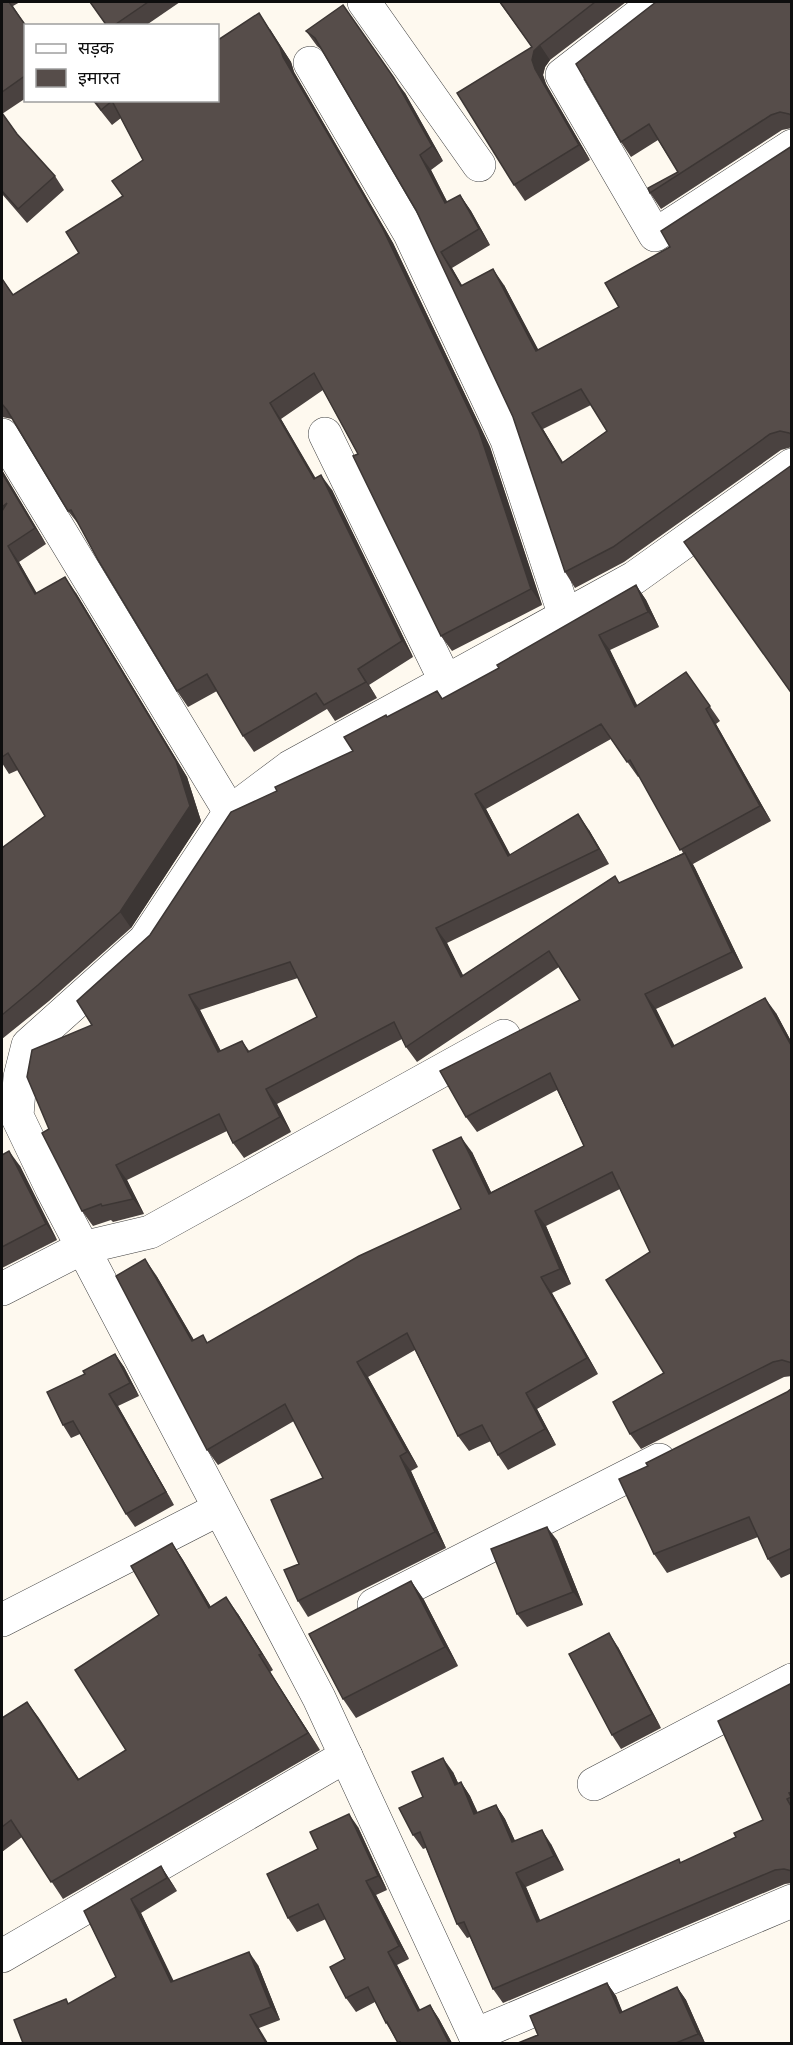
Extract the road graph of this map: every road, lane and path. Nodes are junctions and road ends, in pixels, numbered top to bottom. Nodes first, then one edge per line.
1 (364, 2) edge
2 (656, 2) edge
3 (310, 63) dead end
4 (792, 146) edge
5 (479, 165) dead end
6 (325, 434) dead end
7 (2, 435) edge
8 (792, 465) edge
9 (565, 616) junction
10 (446, 682) junction
11 (230, 812) junction
12 (504, 1036) edge
13 (82, 1248) junction
14 (2, 1289) edge
15 (685, 1447) edge
16 (219, 1509) junction
17 (2, 1620) edge
18 (345, 1620) edge
19 (792, 1680) edge
20 (346, 1756) junction
21 (594, 1784) dead end
22 (792, 1901) edge
23 (2, 1956) edge
24 (477, 2039) edge

1 - 5 street
2 - 4 street
3 - 9 street
6 - 10 street
7 - 11 street
8 - 9 street
9 - 10 street
10 - 11 street
11 - 13 street
12 - 13 street
13 - 14 street
13 - 16 street
15 - 18 street
16 - 17 street
16 - 20 street
19 - 21 street
20 - 23 street
20 - 24 street
22 - 24 street

